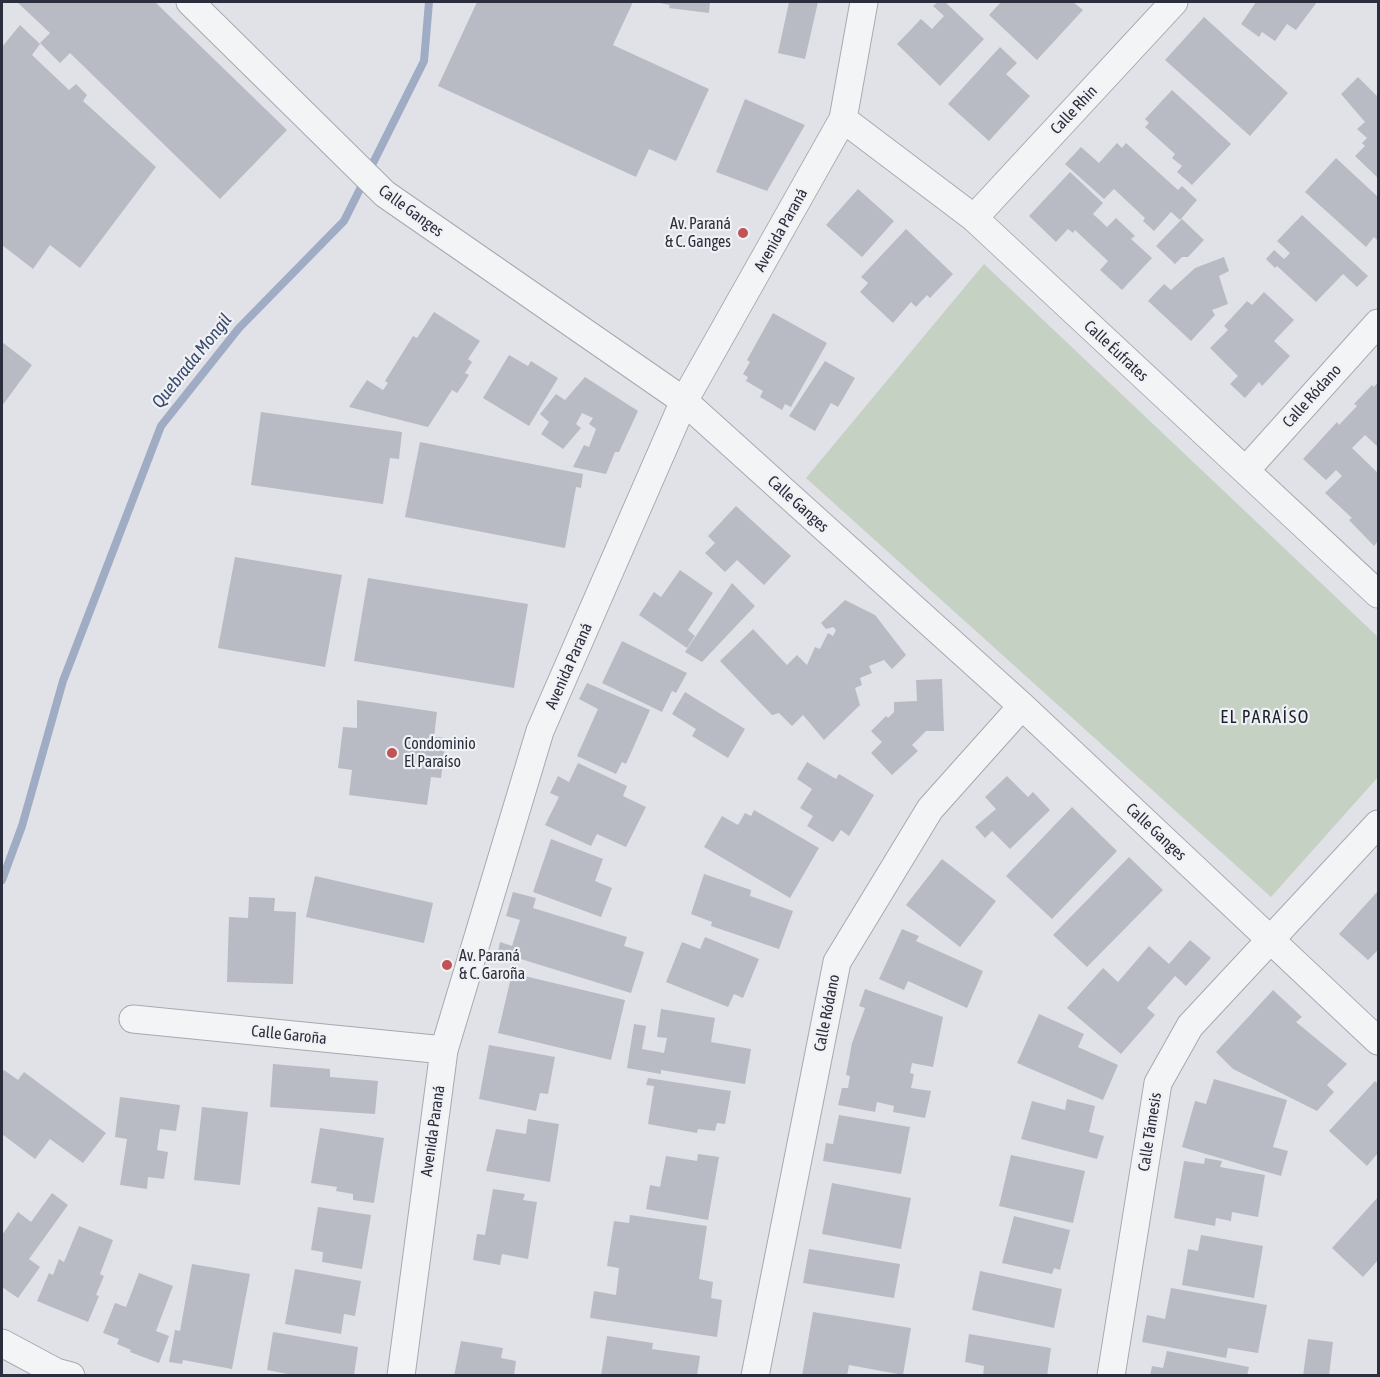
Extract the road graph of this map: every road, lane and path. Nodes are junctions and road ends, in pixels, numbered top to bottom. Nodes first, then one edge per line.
1 (190, 2) edge
2 (864, 2) edge
3 (1174, 2) edge
4 (843, 119) junction
5 (974, 218) junction
6 (1378, 323) edge
7 (684, 401) junction
8 (1246, 470) junction
9 (1378, 594) edge
10 (1022, 706) junction
11 (1378, 824) edge
12 (1272, 940) junction
13 (133, 1019) dead end
14 (1378, 1041) edge
15 (444, 1050) junction
16 (2, 1343) edge
17 (61, 1374) edge
18 (401, 1376) edge
19 (755, 1376) edge
20 (1111, 1376) edge

1 - 7 street, Calle Ganges
2 - 4 street, Avenida Paraná
3 - 5 street, Calle Rhin
4 - 5 street, Calle Éufrates
4 - 7 street, Avenida Paraná
5 - 8 street, Calle Éufrates
6 - 8 street, Calle Ródano
7 - 10 street, Calle Ganges
7 - 15 street, Avenida Paraná
8 - 9 street, Calle Éufrates
10 - 12 street, Calle Ganges
10 - 19 street, Calle Ródano
11 - 12 street, Calle Támesis
12 - 14 street, Calle Ganges
12 - 20 street, Calle Támesis
13 - 15 street, Calle Garoña
15 - 18 street, Avenida Paraná
16 - 17 street

